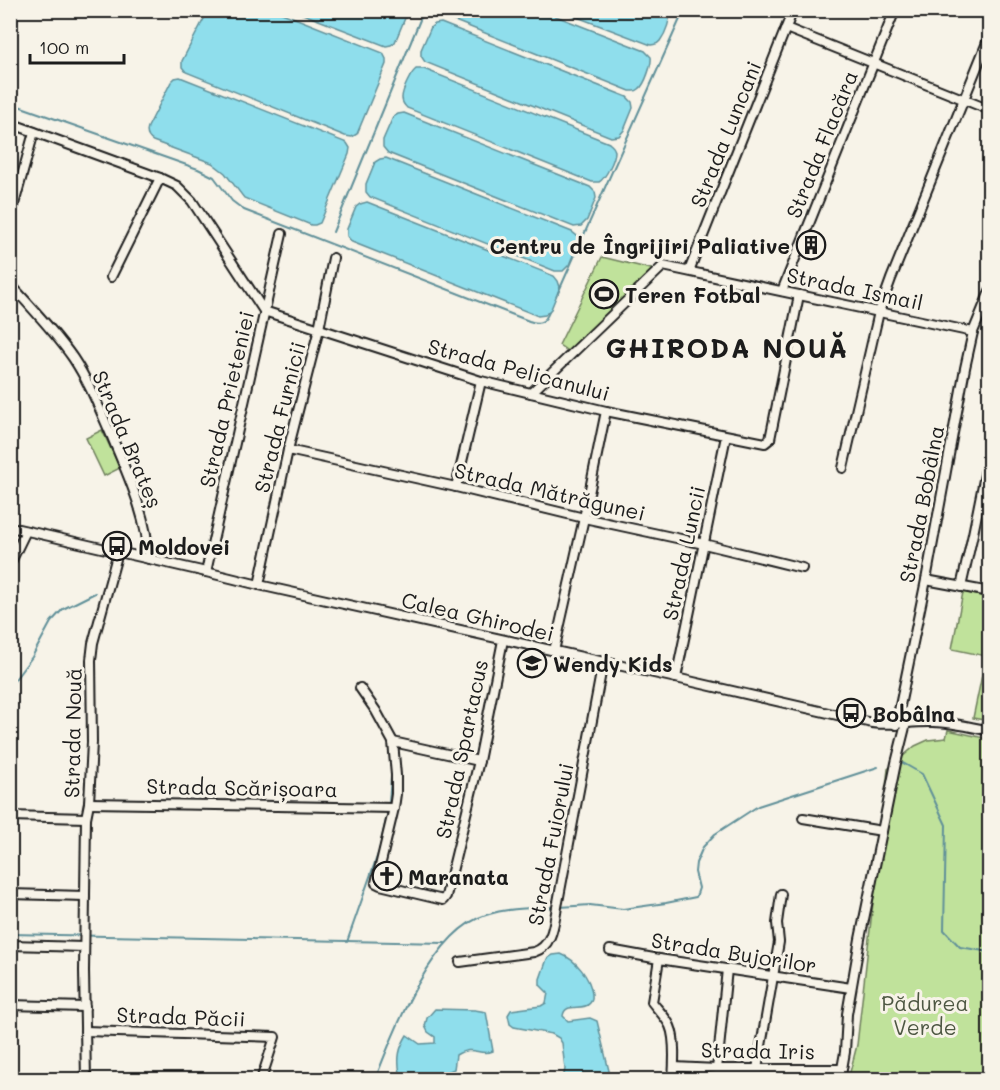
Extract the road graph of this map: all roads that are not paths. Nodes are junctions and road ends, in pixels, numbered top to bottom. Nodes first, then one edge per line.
1 (793, 10) edge
2 (895, 10) edge
3 (786, 28) junction
4 (990, 35) edge
5 (873, 63) junction
6 (963, 99) junction
7 (990, 110) edge
8 (10, 123) edge
9 (34, 132) junction
10 (160, 178) junction
11 (10, 219) edge
12 (282, 234) dead end
13 (333, 258) dead end
14 (689, 271) junction
15 (111, 277) dead end
16 (10, 284) edge
17 (782, 291) junction
18 (990, 291) edge
19 (799, 295) junction
20 (264, 311) junction
21 (879, 312) junction
22 (319, 329) junction
23 (973, 332) junction
24 (481, 381) junction
25 (531, 393) junction
26 (606, 411) junction
27 (726, 436) junction
28 (288, 450) junction
29 (990, 450) edge
30 (843, 468) dead end
31 (456, 488) junction
32 (584, 518) junction
33 (10, 527) edge
34 (26, 531) junction
35 (704, 544) junction
36 (118, 552) junction
37 (149, 559) junction
38 (10, 564) edge
39 (802, 568) dead end
40 (206, 572) junction
41 (926, 580) junction
42 (259, 585) junction
43 (961, 586) junction
44 (990, 592) edge
45 (503, 640) junction
46 (554, 651) junction
47 (603, 662) junction
48 (676, 678) junction
49 (360, 688) dead end
50 (906, 723) junction
51 (896, 725) junction
52 (990, 731) edge
53 (393, 742) junction
54 (479, 761) junction
55 (89, 803) junction
56 (394, 808) junction
57 (10, 816) edge
58 (86, 818) junction
59 (804, 818) dead end
60 (882, 831) junction
61 (10, 894) edge
62 (781, 894) dead end
63 (85, 896) junction
64 (10, 945) edge
65 (84, 947) junction
66 (610, 950) dead end
67 (658, 959) junction
68 (460, 962) dead end
69 (727, 969) junction
70 (773, 977) junction
71 (851, 988) junction
72 (10, 1005) edge
73 (85, 1007) junction
74 (86, 1031) junction
75 (674, 1067) junction
76 (717, 1069) junction
77 (757, 1069) junction
78 (842, 1069) junction
79 (87, 1080) edge
80 (261, 1080) edge
81 (673, 1080) edge
82 (840, 1080) edge

1 - 3 street, Strada Luncani
2 - 5 street, Strada Flacăra
3 - 5 street
3 - 14 street, Strada Luncani
4 - 6 street
5 - 6 street
5 - 17 street, Strada Flacăra
6 - 7 street
6 - 21 street
8 - 9 street
9 - 10 street
9 - 11 street
10 - 15 street
10 - 20 street
12 - 20 street, Strada Prieteniei
13 - 22 street, Strada Furnicii
14 - 17 street, Strada Ismail
14 - 25 street, Strada Ismail
16 - 37 street, Strada Brateș
17 - 19 street, Strada Ismail
18 - 23 street, Strada Bobâlna
19 - 21 street, Strada Ismail
19 - 27 street, Strada Pelicanului
20 - 22 street, Strada Pelicanului
20 - 40 street, Strada Prieteniei
21 - 23 street, Strada Ismail
21 - 30 street
22 - 24 street, Strada Pelicanului
22 - 28 street, Strada Furnicii
23 - 41 street, Strada Bobâlna
24 - 25 street, Strada Pelicanului
24 - 31 street
25 - 26 street, Strada Pelicanului
26 - 27 street, Strada Pelicanului
26 - 32 street
27 - 35 street, Strada Luncii
28 - 31 street, Strada Mătrăgunei
28 - 42 street, Strada Furnicii
29 - 43 street
31 - 32 street, Strada Mătrăgunei
32 - 35 street, Strada Mătrăgunei
32 - 46 street
33 - 34 street, Calea Ghirodei
34 - 36 street, Calea Ghirodei
34 - 38 street
35 - 39 street, Strada Mătrăgunei
35 - 48 street, Strada Luncii
36 - 37 street, Calea Ghirodei
36 - 55 street, Strada Nouă
37 - 40 street, Calea Ghirodei
40 - 42 street, Calea Ghirodei
41 - 43 street
41 - 51 street, Strada Bobâlna
42 - 45 street, Calea Ghirodei
43 - 44 street
45 - 46 street, Calea Ghirodei
45 - 54 street, Strada Spartacus
46 - 47 street, Calea Ghirodei
47 - 48 street, Calea Ghirodei
47 - 68 street, Strada Fuiorului
48 - 51 street, Calea Ghirodei
49 - 53 street
50 - 51 street, Calea Ghirodei
50 - 52 street, Calea Ghirodei
50 - 60 street
53 - 54 street
53 - 56 street
54 - 56 street, Strada Spartacus
55 - 56 street, Strada Scărișoara
55 - 58 street, Strada Nouă
57 - 58 street
58 - 63 street, Strada Nouă
59 - 60 street
60 - 71 street
61 - 63 street
62 - 70 street
63 - 65 street, Strada Nouă
64 - 65 street
65 - 73 street, Strada Nouă
66 - 67 street, Strada Bujorilor
67 - 69 street, Strada Bujorilor
67 - 75 street
69 - 70 street, Strada Bujorilor
69 - 76 street
70 - 71 street, Strada Bujorilor
70 - 77 street
71 - 78 street
72 - 73 street
73 - 74 street, Strada Nouă
74 - 79 street, Strada Nouă
74 - 80 street, Strada Păcii
75 - 76 street, Strada Iris
75 - 81 street
76 - 77 street, Strada Iris
77 - 78 street, Strada Iris
78 - 82 street

